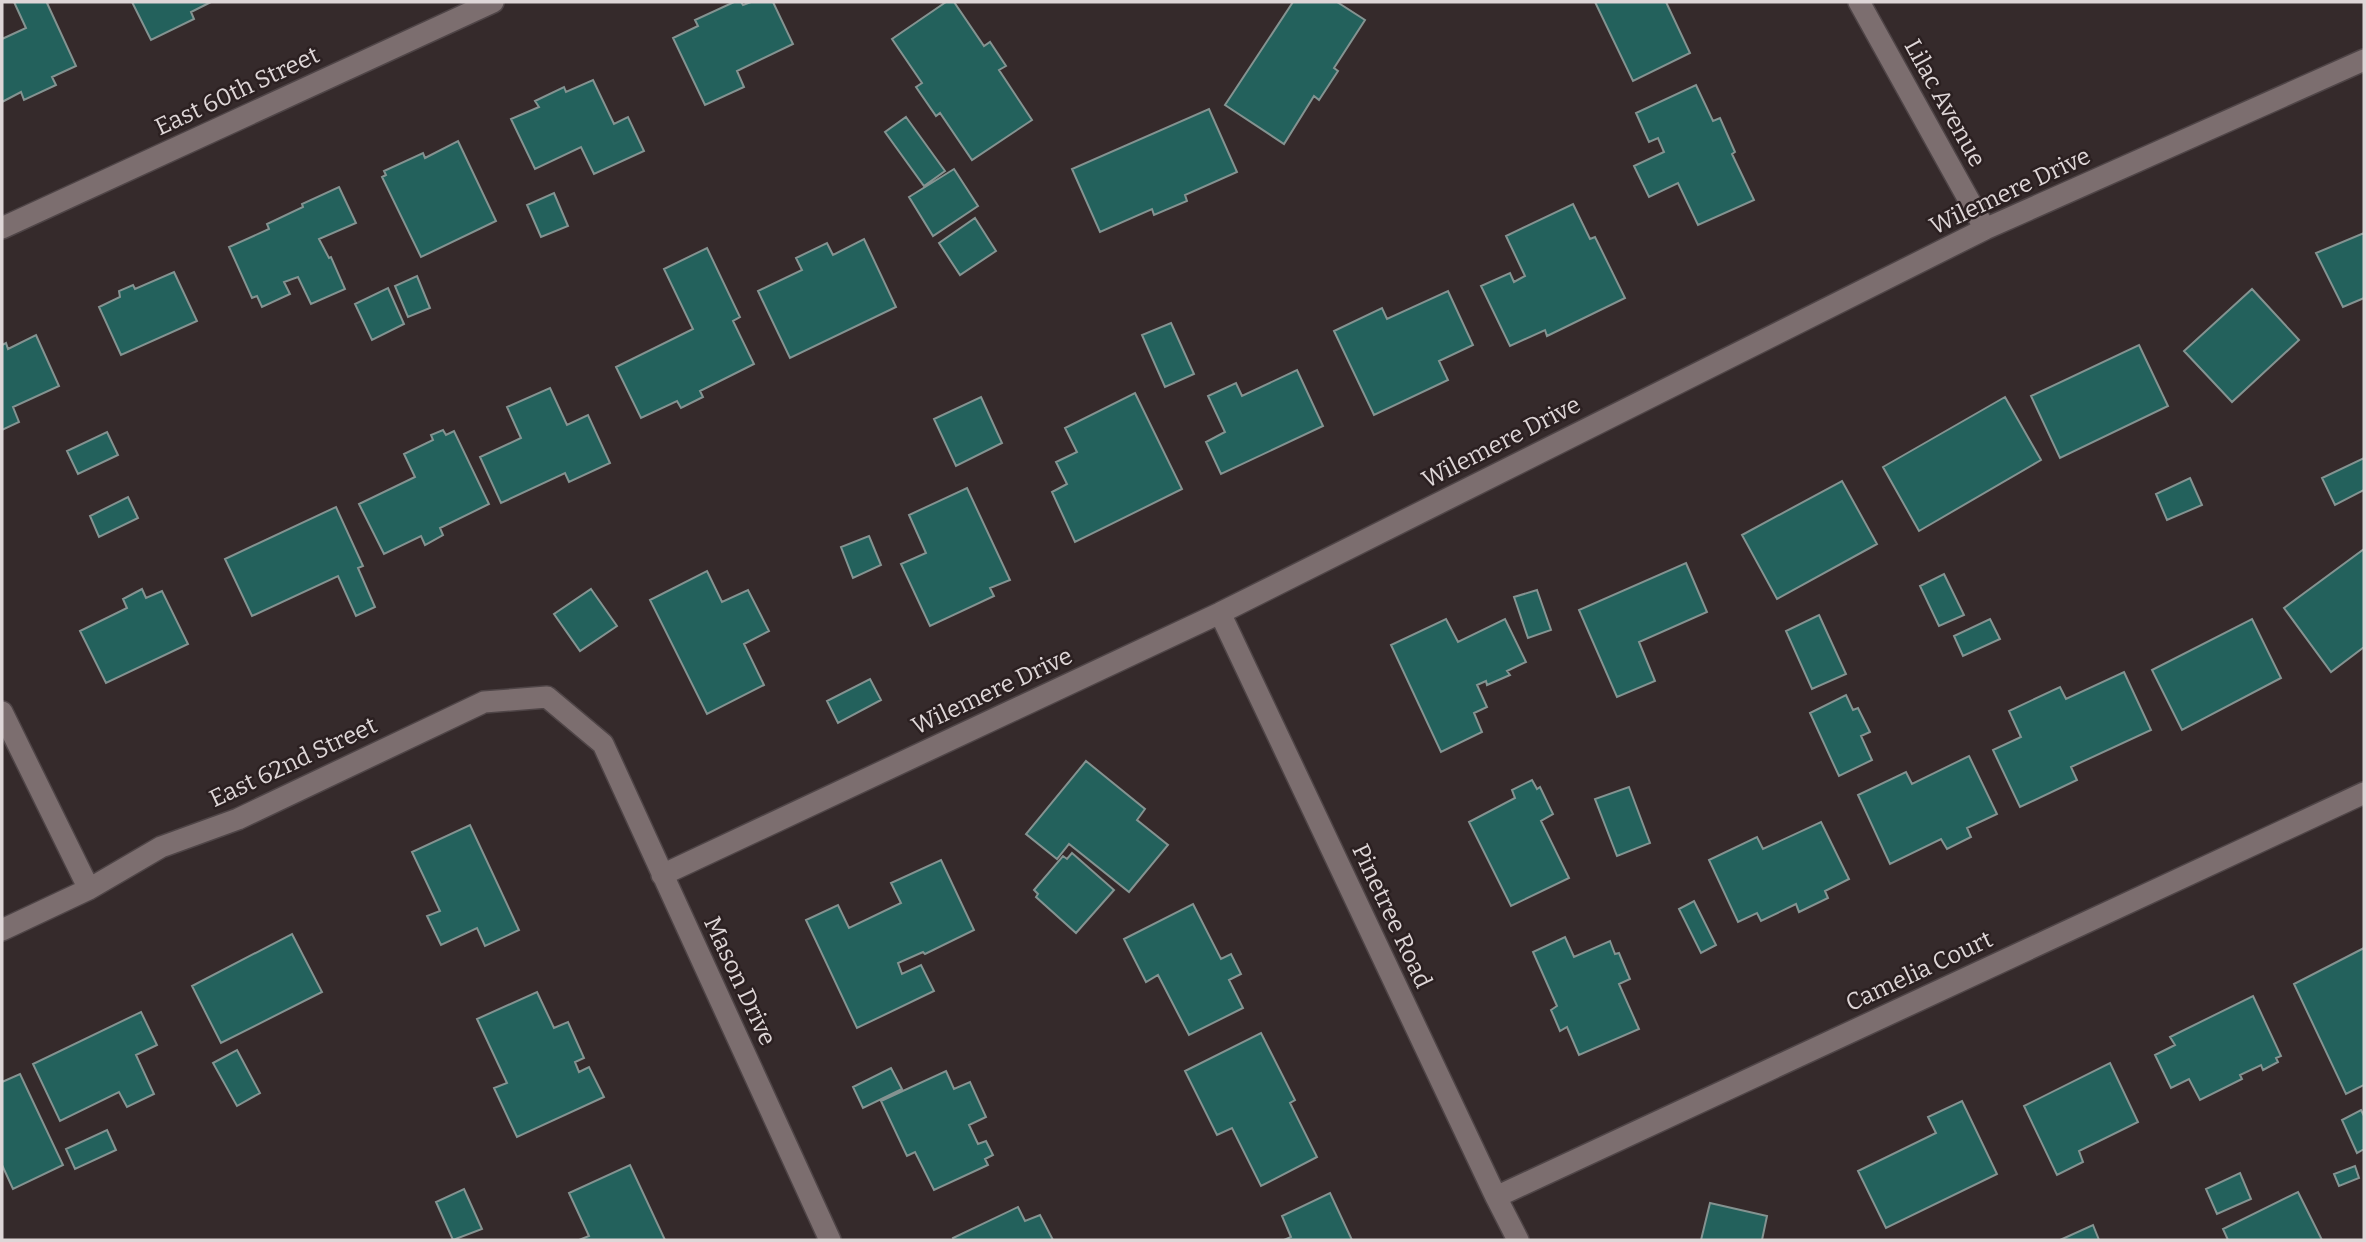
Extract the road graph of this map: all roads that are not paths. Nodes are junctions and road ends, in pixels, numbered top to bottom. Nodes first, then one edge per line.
1 (494, 2) edge
2 (1859, 2) edge
3 (2364, 60) edge
4 (2, 228) edge
5 (1985, 229) junction
6 (1220, 613) junction
7 (2, 712) edge
8 (603, 744) joint
9 (2364, 793) edge
10 (663, 875) junction
11 (89, 889) junction
12 (2, 930) edge
13 (1496, 1197) junction
14 (830, 1240) edge
15 (1518, 1240) edge

1 - 4 street, East 60th Street
2 - 5 street, Lilac Avenue
3 - 5 street, Wilemere Drive
5 - 6 street, Wilemere Drive
6 - 10 street, Wilemere Drive
6 - 13 street, Pinetree Road
7 - 11 street
8 - 10 street, Mason Drive
8 - 11 street, East 62nd Street
9 - 13 street, Camelia Court
10 - 14 street, Mason Drive
11 - 12 street, East 62nd Street
13 - 15 street, Pinetree Road

